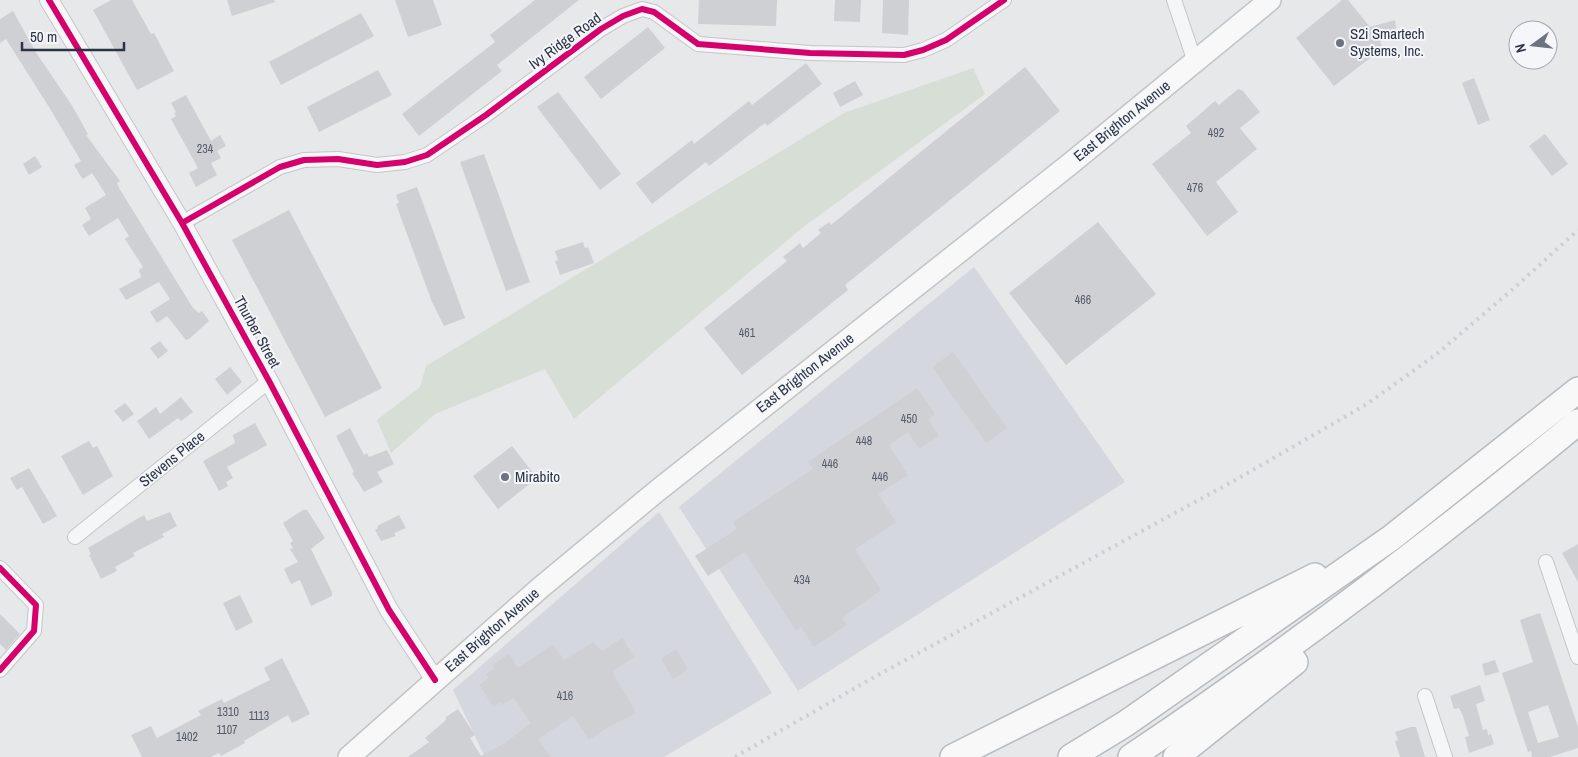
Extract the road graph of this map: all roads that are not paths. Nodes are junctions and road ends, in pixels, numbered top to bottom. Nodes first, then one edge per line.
1 (50, 0) edge
2 (1004, 0) edge
3 (1174, 0) edge
4 (1270, 0) edge
5 (1194, 62) junction
6 (182, 223) junction
7 (269, 381) junction
8 (1578, 390) edge
9 (1578, 422) edge
10 (75, 537) dead end
11 (1391, 538) junction
12 (1546, 562) dead end
13 (0, 568) edge
14 (1380, 580) junction
15 (1578, 657) edge
16 (0, 670) edge
17 (435, 680) junction
18 (1425, 696) dead end
19 (349, 757) edge
20 (953, 757) edge
21 (1071, 757) edge
22 (1131, 757) edge
23 (1176, 757) edge
24 (1445, 757) edge

1 - 6 street, Thurber Street
2 - 6 street, Ivy Ridge Road
3 - 5 street
4 - 5 main road, East Brighton Avenue
5 - 17 main road, East Brighton Avenue
6 - 7 street, Thurber Street
7 - 10 street, Stevens Place
7 - 17 street, Thurber Street
8 - 11 highway
9 - 14 highway
11 - 20 highway
11 - 21 highway
12 - 15 street
13 - 16 street
14 - 22 highway
14 - 23 highway
17 - 19 main road, East Brighton Avenue
18 - 24 street

